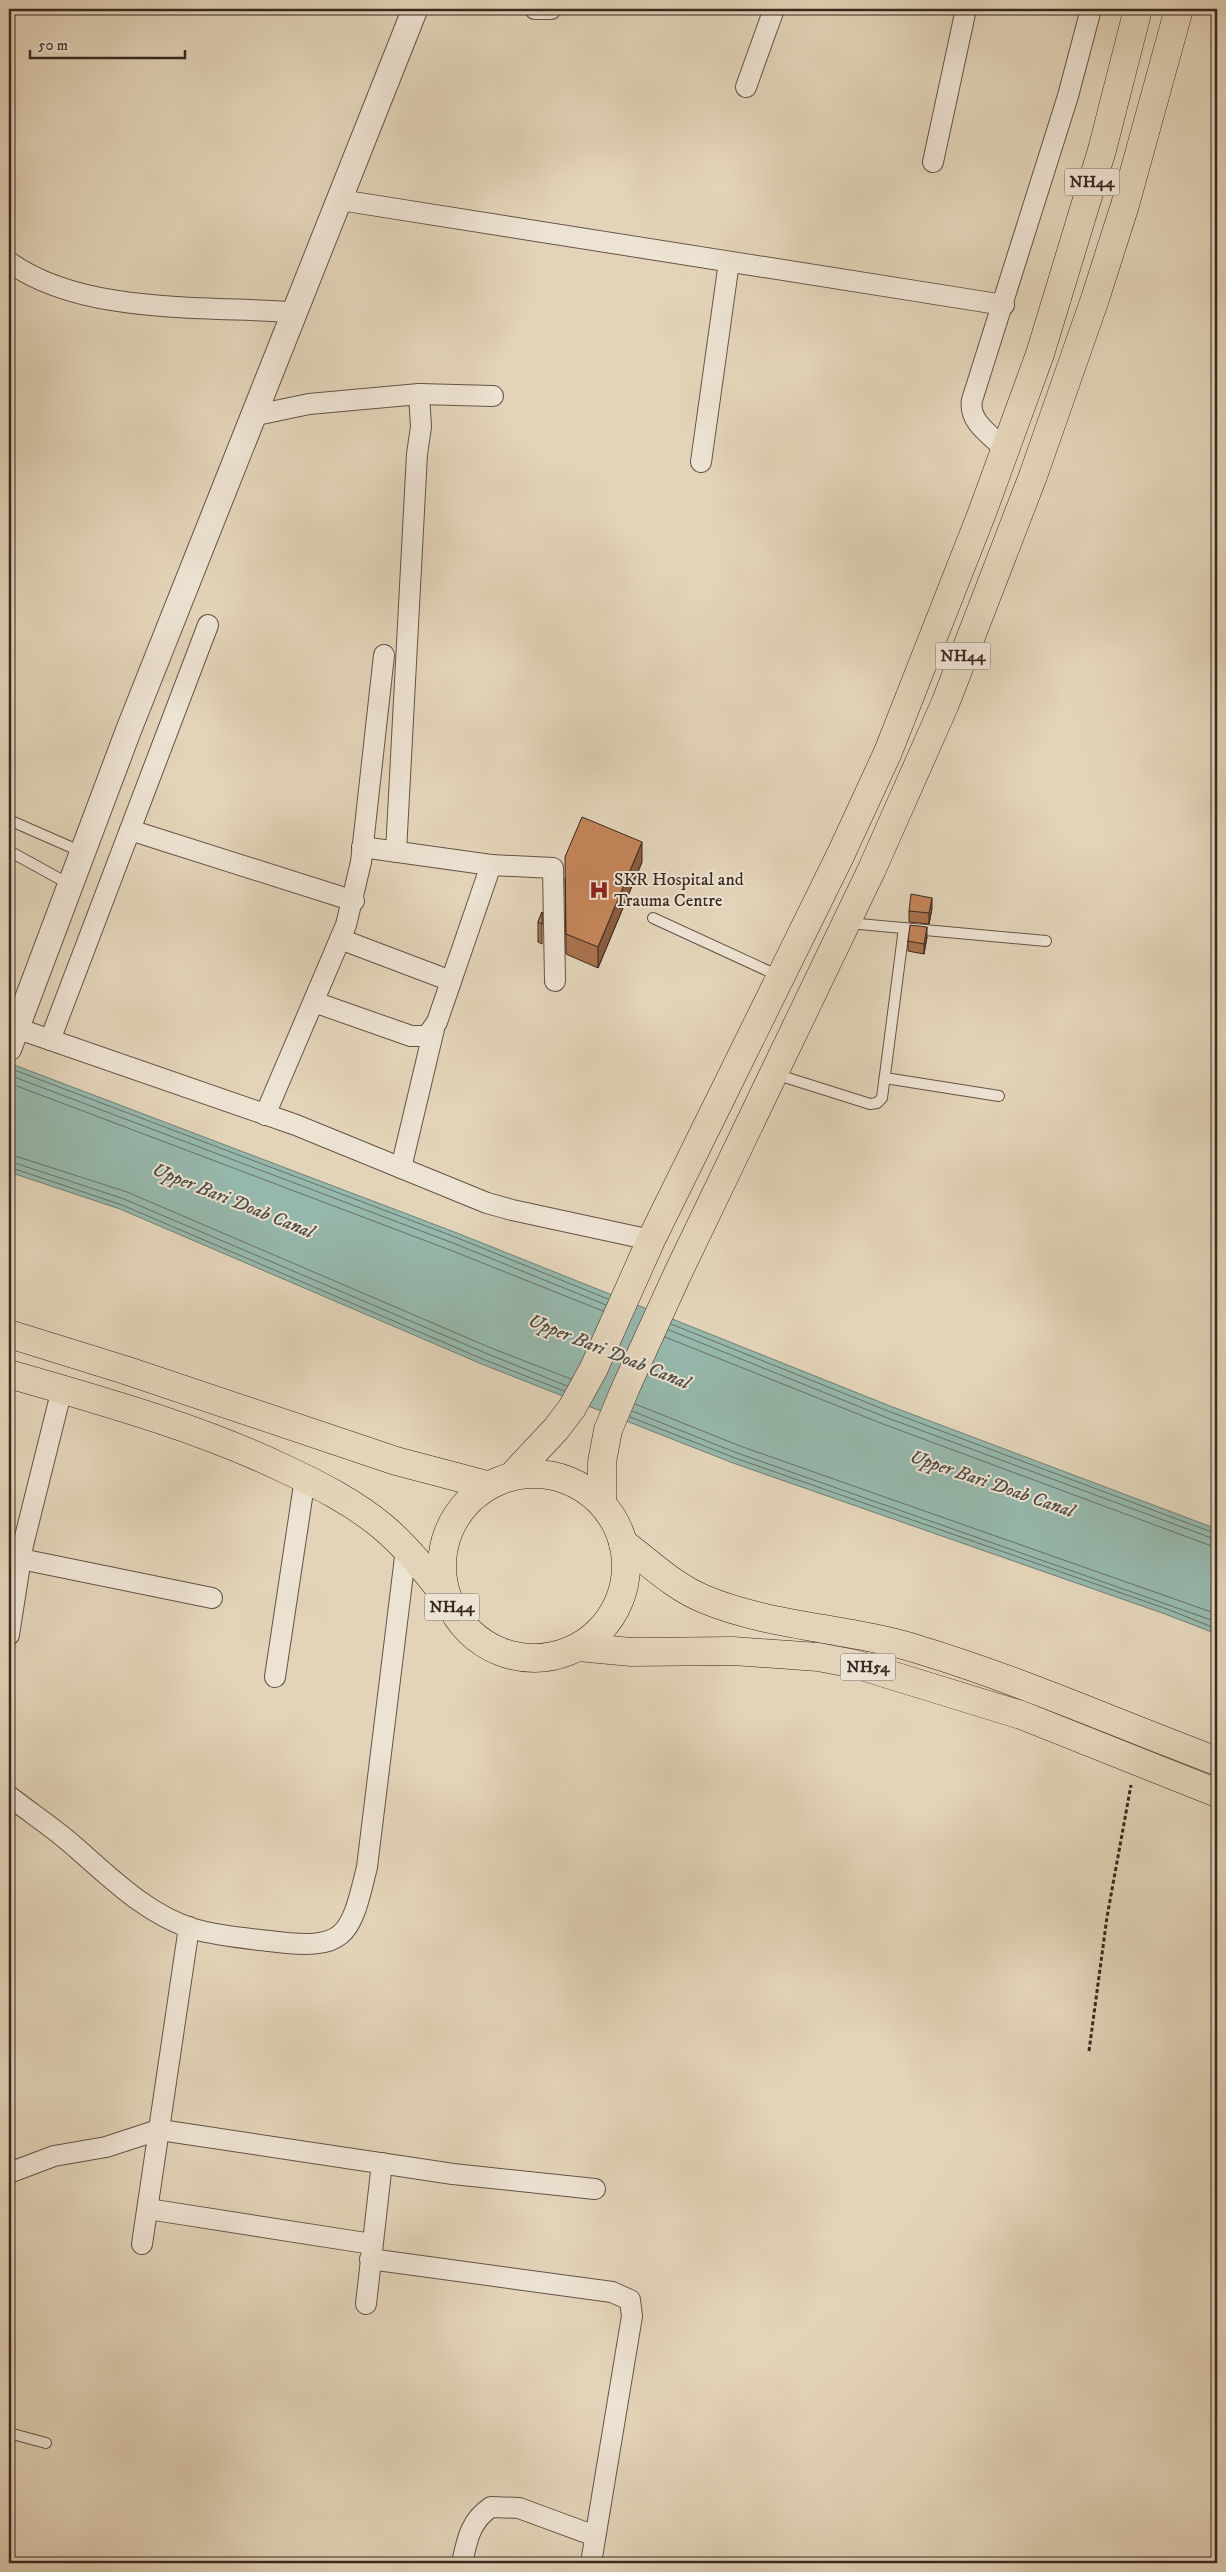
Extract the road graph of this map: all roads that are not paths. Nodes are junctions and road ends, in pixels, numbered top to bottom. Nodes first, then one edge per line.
1 (415, 9) edge
2 (536, 9) edge
3 (551, 9) edge
4 (774, 9) edge
5 (966, 9) edge
6 (1091, 9) edge
7 (1138, 9) edge
8 (1179, 9) edge
9 (746, 87) dead end
10 (933, 162) dead end
11 (340, 200) junction
12 (9, 262) edge
13 (729, 262) junction
14 (1004, 305) junction
15 (293, 312) junction
16 (420, 394) junction
17 (493, 396) dead end
18 (252, 416) junction
19 (1005, 449) junction
20 (700, 462) dead end
21 (208, 626) dead end
22 (384, 655) dead end
23 (9, 820) edge
24 (130, 830) junction
25 (362, 847) junction
26 (9, 851) edge
27 (82, 852) junction
28 (396, 852) junction
29 (492, 865) junction
30 (69, 884) junction
31 (354, 900) junction
32 (653, 918) dead end
33 (847, 923) junction
34 (904, 928) junction
35 (340, 939) junction
36 (1046, 941) dead end
37 (779, 976) junction
38 (555, 980) dead end
39 (451, 981) junction
40 (314, 1002) junction
41 (434, 1030) junction
42 (11, 1033) edge
43 (50, 1040) junction
44 (775, 1074) junction
45 (885, 1078) junction
46 (999, 1096) dead end
47 (266, 1115) junction
48 (400, 1168) junction
49 (647, 1249) junction
50 (9, 1334) edge
51 (9, 1374) edge
52 (62, 1389) junction
53 (513, 1475) junction
54 (305, 1478) junction
55 (487, 1485) junction
56 (602, 1503) junction
57 (623, 1543) junction
58 (406, 1548) junction
59 (21, 1560) junction
60 (212, 1598) dead end
61 (448, 1600) junction
62 (9, 1635) edge
63 (578, 1647) junction
64 (275, 1677) dead end
65 (1217, 1761) edge
66 (1217, 1793) edge
67 (9, 1796) edge
68 (189, 1927) junction
69 (159, 2131) junction
70 (382, 2164) junction
71 (9, 2173) edge
72 (595, 2189) dead end
73 (148, 2209) junction
74 (142, 2244) dead end
75 (371, 2251) junction
76 (366, 2304) dead end
77 (9, 2433) edge
78 (46, 2443) dead end
79 (595, 2536) junction
80 (462, 2563) edge
81 (591, 2563) edge

1 - 11 street
2 - 3 street
4 - 9 street
5 - 10 street
6 - 14 street
7 - 19 highway, NH44
8 - 33 highway, NH44
11 - 13 street
11 - 15 street
12 - 15 street
13 - 14 street
13 - 20 street
14 - 19 street
15 - 18 street
16 - 17 street
16 - 18 street
16 - 28 street
18 - 27 street
19 - 37 highway, NH44
21 - 24 street
22 - 25 street
23 - 27 lane
24 - 31 street
24 - 43 street
25 - 28 street
25 - 31 street
26 - 30 lane
27 - 30 street
28 - 29 street
29 - 38 street
29 - 39 street
30 - 42 street
31 - 35 street
32 - 37 lane
33 - 34 lane
33 - 44 highway, NH44
34 - 36 lane
34 - 45 lane
35 - 39 street
35 - 40 street
37 - 49 highway, NH44
39 - 41 street
40 - 41 street
40 - 47 street
41 - 48 street
42 - 43 street
43 - 47 street
44 - 45 lane
44 - 56 highway, NH44
45 - 46 lane
47 - 48 street
48 - 49 street
49 - 53 highway, NH44
50 - 55 highway
51 - 52 highway, NH44
52 - 54 highway, NH44
52 - 59 street
53 - 55 highway, NH44
53 - 56 highway, NH44
54 - 58 highway, NH44
54 - 64 street
55 - 61 highway, NH44
56 - 57 highway, NH44
57 - 63 highway, NH44
57 - 65 highway, NH54
58 - 61 highway, NH44
58 - 68 street
59 - 60 street
59 - 62 street
61 - 63 highway, NH44
63 - 66 highway, NH54
67 - 68 street
68 - 69 street
69 - 70 street
69 - 71 street
69 - 73 street
70 - 72 street
70 - 75 street
73 - 74 street
73 - 75 street
75 - 76 street
75 - 79 street
77 - 78 lane
79 - 80 street
79 - 81 street

